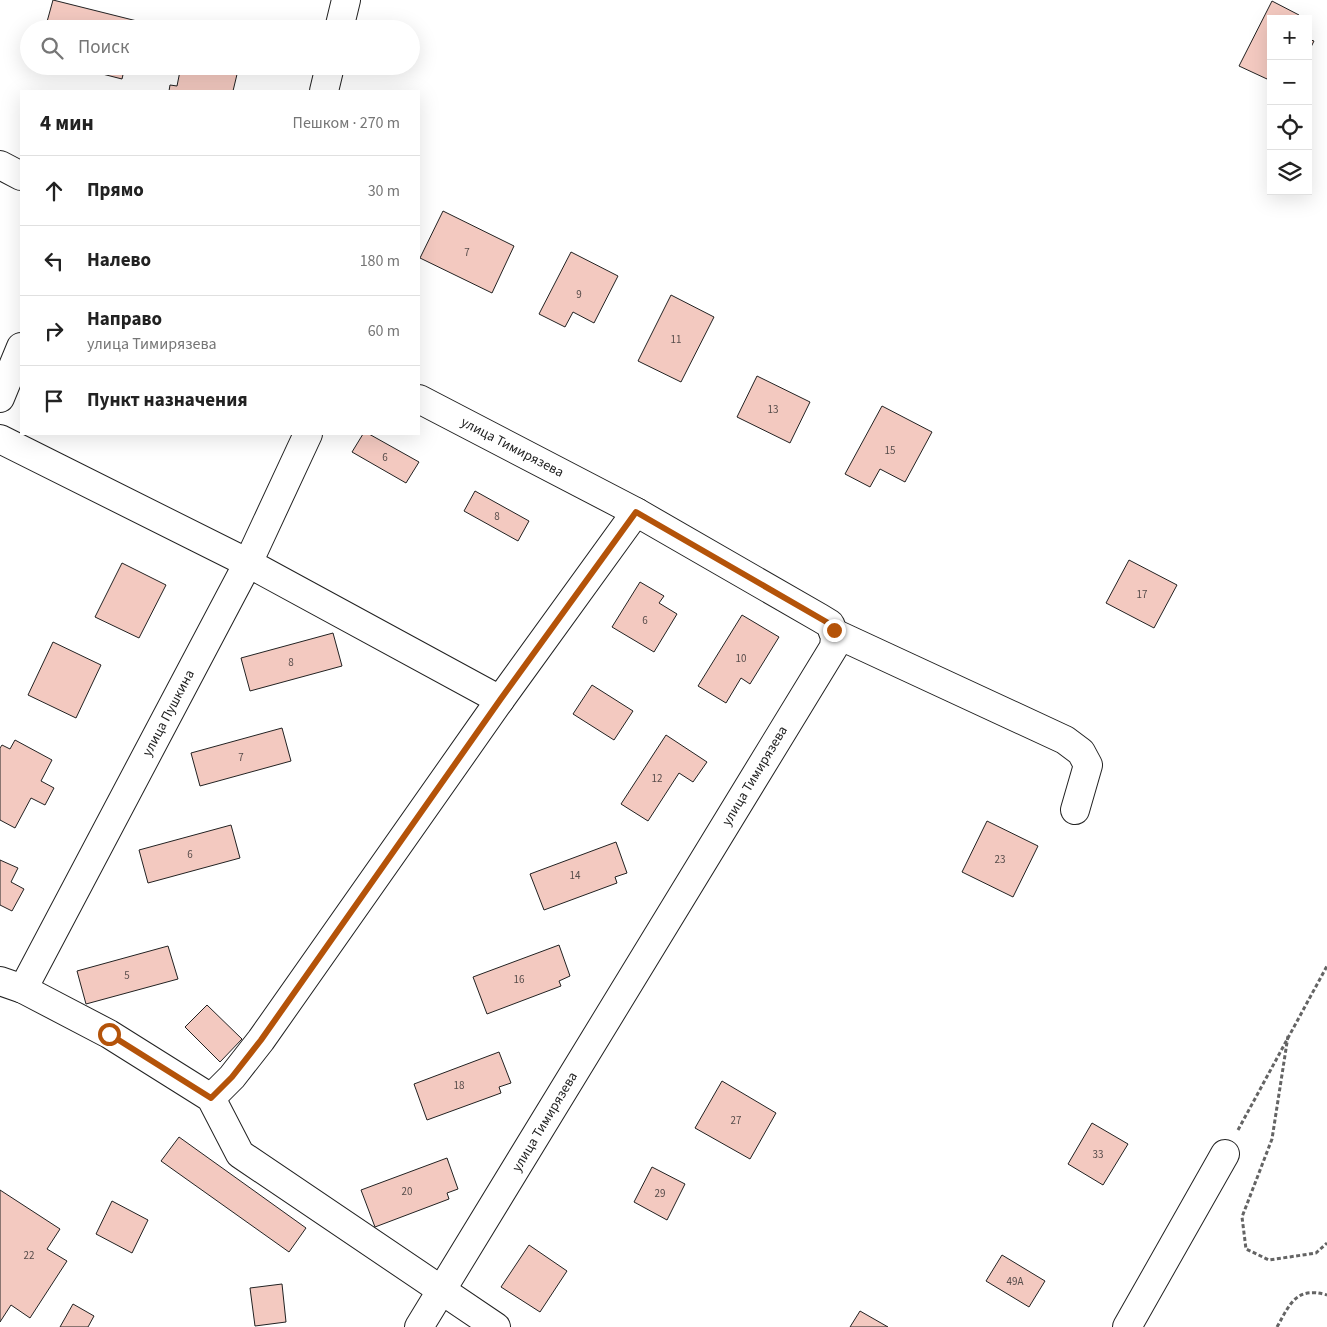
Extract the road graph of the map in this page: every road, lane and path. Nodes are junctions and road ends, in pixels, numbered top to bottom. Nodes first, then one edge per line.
1 (346, 0) edge
2 (341, 20) edge
3 (328, 75) edge
4 (324, 90) edge
5 (0, 165) edge
6 (20, 175) edge
7 (20, 349) edge
8 (0, 398) edge
9 (420, 400) edge
10 (308, 435) edge
11 (0, 439) edge
12 (636, 512) junction
13 (248, 563) junction
14 (834, 633) junction
15 (500, 700) junction
16 (1075, 810) dead end
17 (1327, 966) edge
18 (12, 985) edge
19 (1288, 1036) junction
20 (211, 1098) junction
21 (1225, 1154) joint
22 (1327, 1243) edge
23 (442, 1291) junction
24 (1327, 1295) edge
25 (419, 1327) edge
26 (496, 1327) edge
27 (1127, 1327) edge
28 (1277, 1327) edge

1 - 2 street
3 - 4 street
5 - 6 street
7 - 8 street
9 - 12 street, улица Тимирязева
10 - 13 street, улица Пушкина
11 - 13 street
12 - 14 street, улица Тимирязева
12 - 15 street
13 - 15 street
13 - 18 street, улица Пушкина
14 - 16 street
14 - 23 street, улица Тимирязева
15 - 20 street
17 - 19 path
18 - 20 street
19 - 21 path
19 - 22 path
20 - 23 street
21 - 27 street
23 - 25 street, улица Тимирязева
23 - 26 street
24 - 28 path

